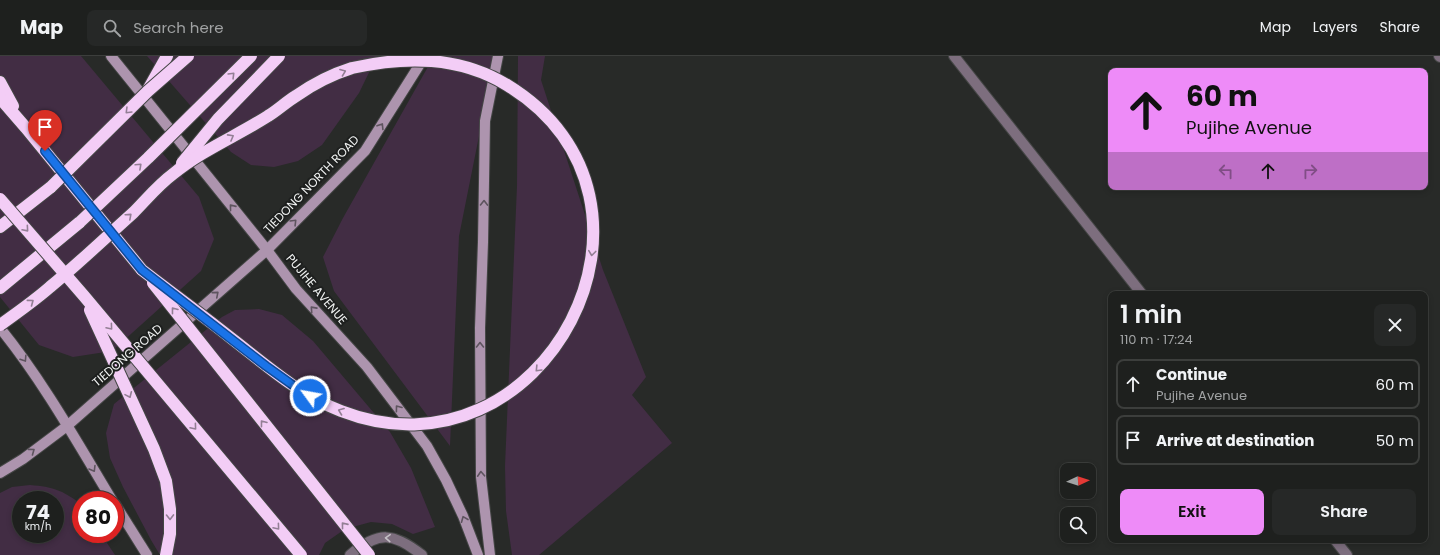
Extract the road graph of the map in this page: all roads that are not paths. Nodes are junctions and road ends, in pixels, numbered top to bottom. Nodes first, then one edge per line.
1 (111, 56) edge
2 (167, 56) edge
3 (188, 56) edge
4 (251, 56) edge
5 (279, 56) edge
6 (425, 56) edge
7 (498, 56) edge
8 (954, 56) edge
9 (0, 82) edge
10 (148, 91) junction
11 (0, 98) edge
12 (26, 128) junction
13 (172, 174) junction
14 (0, 199) edge
15 (0, 227) edge
16 (267, 250) junction
17 (142, 270) junction
18 (0, 288) edge
19 (1140, 291) edge
20 (84, 296) junction
21 (0, 327) edge
22 (67, 426) junction
23 (0, 473) edge
24 (107, 491) edge
25 (124, 518) edge
26 (1337, 543) edge
27 (147, 555) edge
28 (166, 555) edge
29 (301, 555) edge
30 (350, 555) edge
31 (369, 555) edge
32 (422, 555) edge
33 (478, 555) edge
34 (490, 555) edge
35 (1347, 555) edge

16 -> 1 street, PUJIHE AVENUE
2 - 10 highway
3 - 10 highway, bridge
18 -> 4 highway, bridge
5 - 13 highway, bridge
16 -> 6 street, TIEDONG NORTH ROAD
34 -> 7 street
8 - 19 street
9 - 12 highway
10 -> 15 highway, bridge
11 - 12 highway
12 - 17 highway, bridge
13 -> 17 highway, bridge
21 -> 13 highway, bridge
14 -> 20 highway, bridge
22 -> 16 street, TIEDONG ROAD
33 -> 16 street, PUJIHE AVENUE
31 -> 17 highway, bridge
20 -> 28 highway, bridge
20 -> 29 highway, bridge
21 -> 22 street
23 -> 22 street, TIEDONG ROAD
22 -> 24 street
25 - 27 street
26 - 35 street
32 -> 30 street

